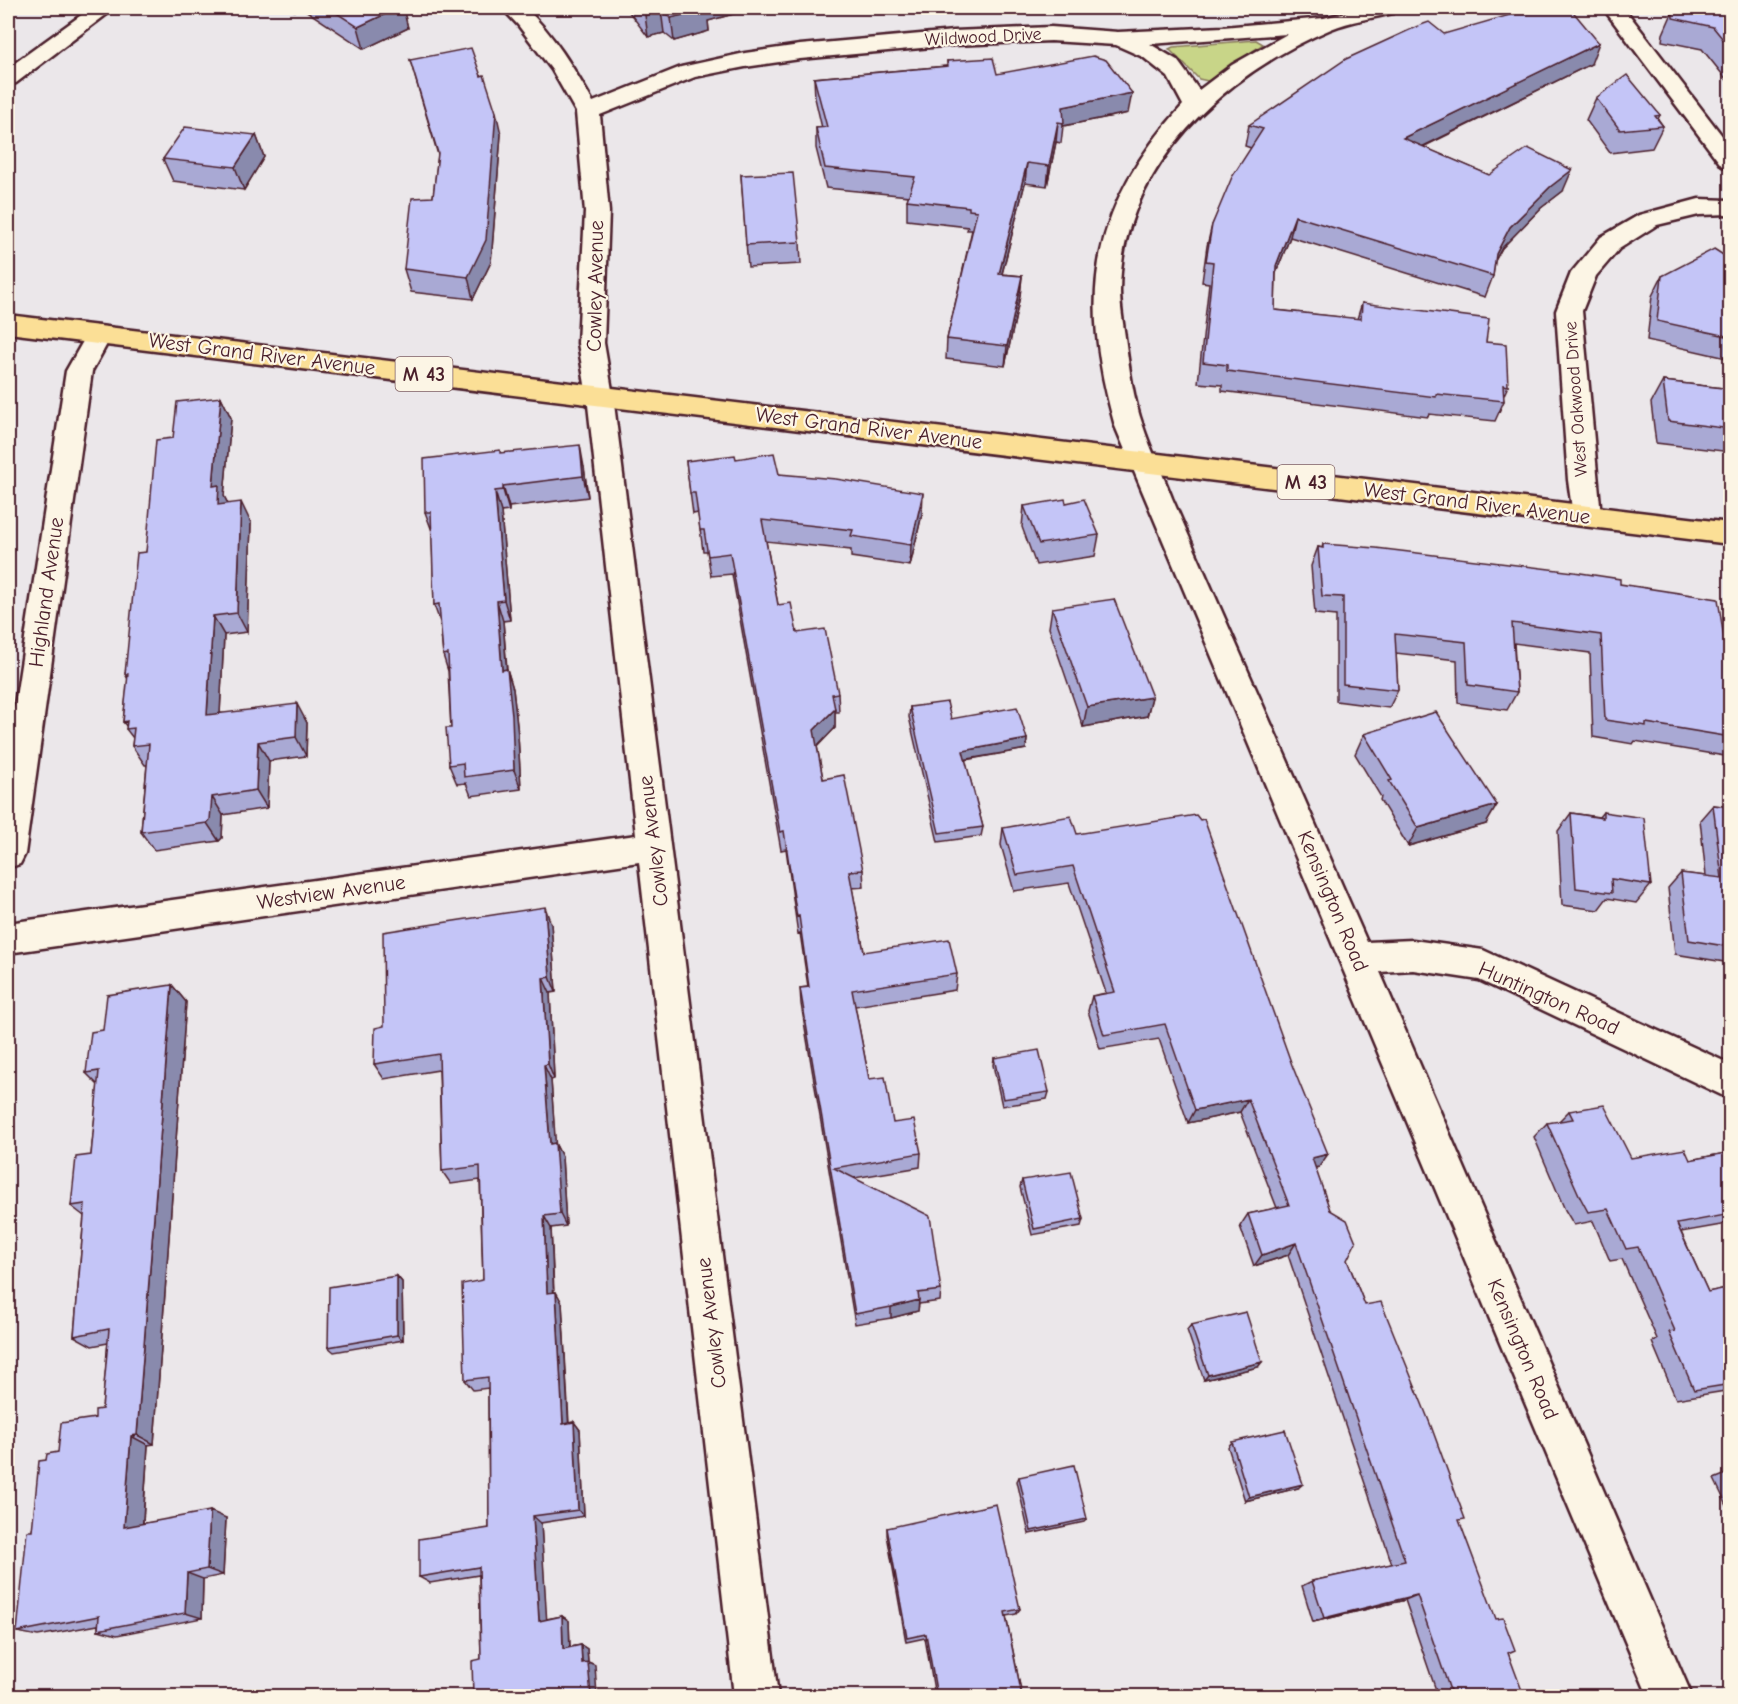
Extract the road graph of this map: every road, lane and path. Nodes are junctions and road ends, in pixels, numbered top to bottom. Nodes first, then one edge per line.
1 (104, 8) edge
2 (513, 8) edge
3 (1385, 8) edge
4 (1612, 8) edge
5 (1326, 24) junction
6 (1118, 39) junction
7 (8, 78) edge
8 (1195, 106) junction
9 (588, 112) junction
10 (1731, 161) edge
11 (1731, 207) edge
12 (8, 324) edge
13 (99, 334) junction
14 (600, 396) junction
15 (1144, 462) junction
16 (1587, 516) junction
17 (1731, 534) edge
18 (654, 846) junction
19 (8, 854) edge
20 (8, 938) edge
21 (1358, 958) junction
22 (1731, 1082) edge
23 (756, 1696) edge
24 (1670, 1696) edge

1 - 7 street
2 - 9 street, Cowley Avenue
3 - 5 street, Wildwood Drive
4 - 10 street
5 - 6 street, Wildwood Drive
5 - 8 street, Kensington Road
6 - 8 street
6 - 9 street, Wildwood Drive
8 - 15 street, Kensington Road
9 - 14 street, Cowley Avenue
11 - 16 street, West Oakwood Drive
12 - 13 main road, West Grand River Avenue / M 43
13 - 14 main road, West Grand River Avenue / M 43
13 - 19 street, Highland Avenue
14 - 15 main road, West Grand River Avenue / M 43
14 - 18 street, Cowley Avenue
15 - 16 main road, West Grand River Avenue / M 43
15 - 21 street, Kensington Road
16 - 17 main road, West Grand River Avenue / M 43
18 - 20 street, Westview Avenue
18 - 23 street, Cowley Avenue
21 - 22 street, Huntington Road
21 - 24 street, Kensington Road

